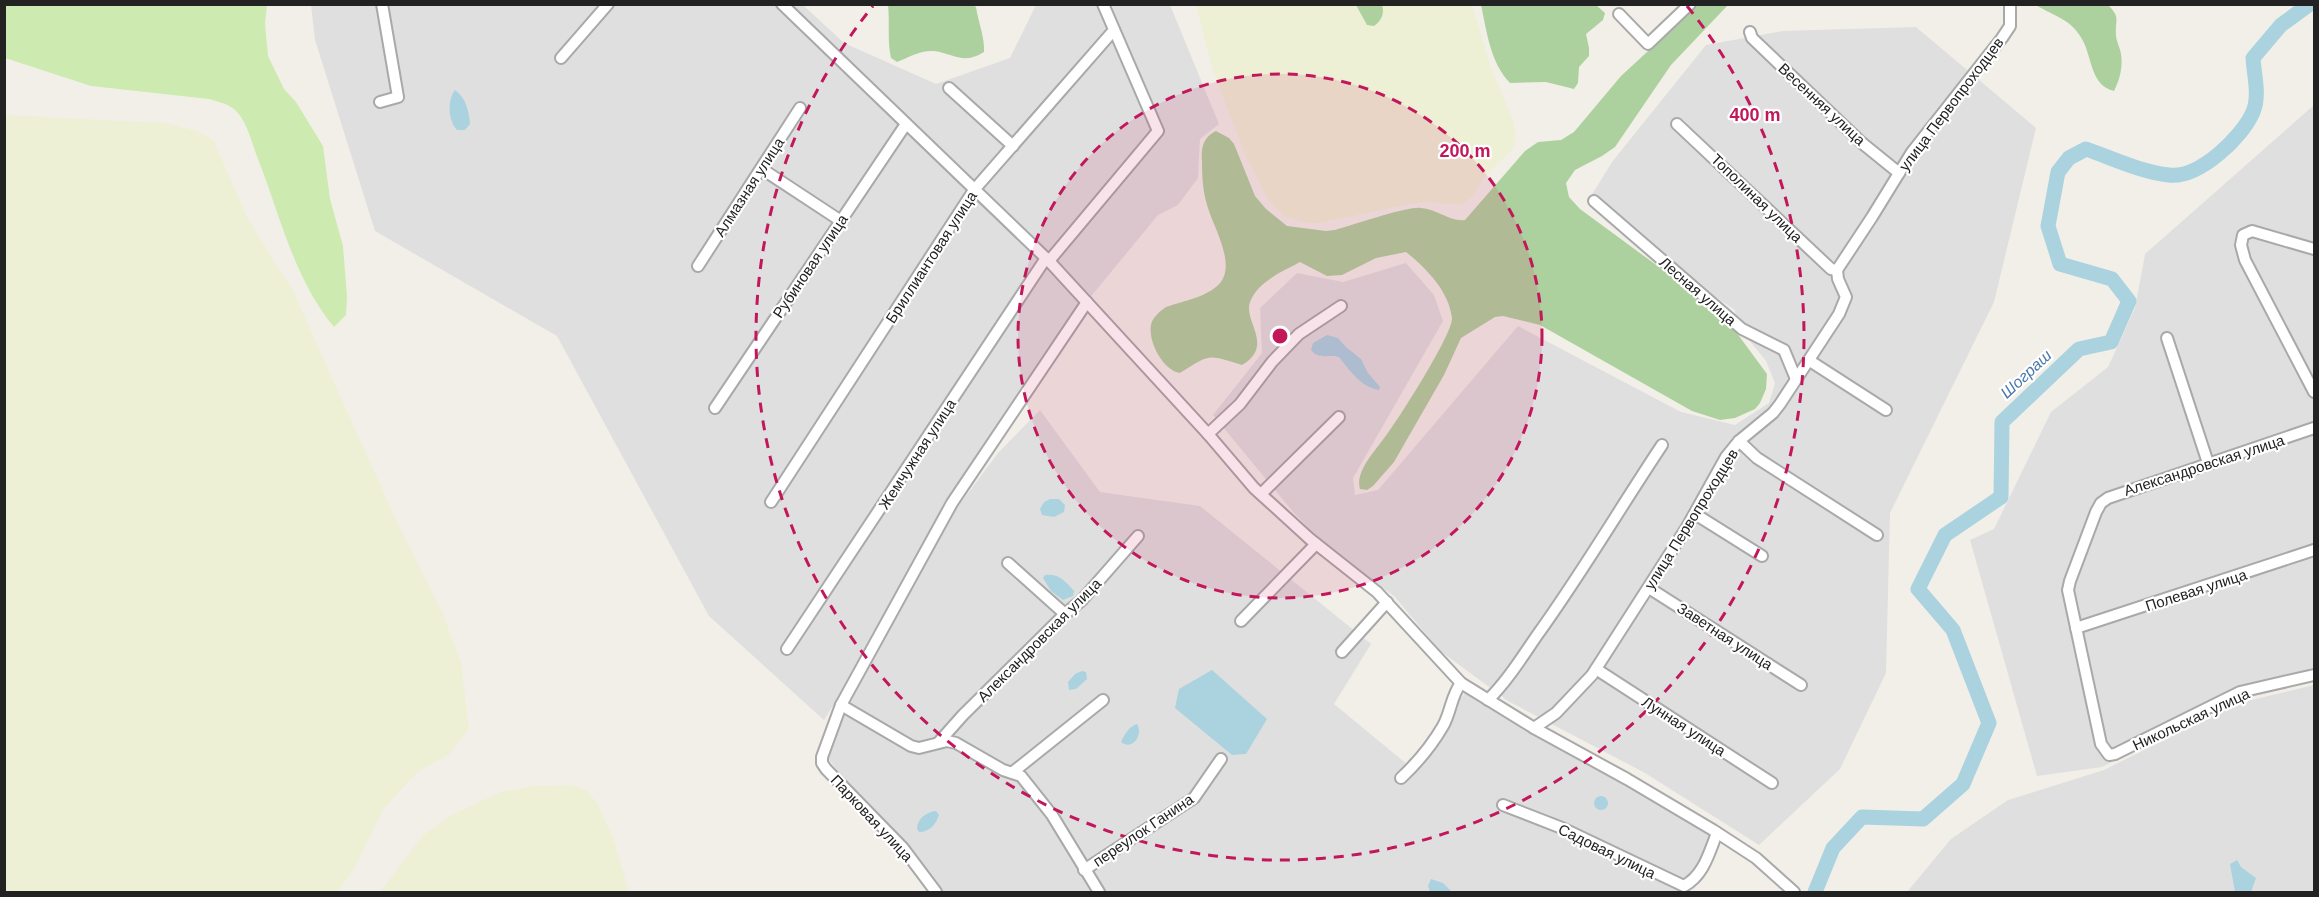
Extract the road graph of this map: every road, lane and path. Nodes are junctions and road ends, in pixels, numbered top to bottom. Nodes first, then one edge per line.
1 (382, 4) edge
2 (608, 4) edge
3 (782, 4) edge
4 (1103, 4) edge
5 (1690, 4) edge
6 (2010, 4) edge
7 (1619, 14) dead end
8 (1114, 30) junction
9 (1750, 32) dead end
10 (561, 58) dead end
11 (949, 88) dead end
12 (380, 102) dead end
13 (800, 108) dead end
14 (906, 124) junction
15 (1677, 124) dead end
16 (1013, 146) junction
17 (762, 169) junction
18 (1899, 173) junction
19 (974, 190) junction
20 (1594, 201) dead end
21 (841, 221) junction
22 (2314, 249) edge
23 (1048, 259) junction
24 (698, 266) dead end
25 (1837, 270) junction
26 (1087, 302) junction
27 (1341, 306) dead end
28 (2167, 338) dead end
29 (1810, 361) junction
30 (1796, 379) junction
31 (2314, 392) edge
32 (715, 408) dead end
33 (1886, 410) dead end
34 (1339, 417) dead end
35 (2314, 428) edge
36 (1208, 434) junction
37 (1739, 441) junction
38 (1662, 445) dead end
39 (2208, 463) junction
40 (1261, 494) junction
41 (771, 502) dead end
42 (1695, 514) junction
43 (1877, 535) dead end
44 (1138, 536) dead end
45 (1316, 544) junction
46 (2314, 550) edge
47 (1762, 555) dead end
48 (1008, 563) dead end
49 (1649, 588) junction
50 (1387, 602) junction
51 (1065, 614) junction
52 (1241, 621) dead end
53 (2076, 628) junction
54 (788, 649) dead end
55 (1342, 652) dead end
56 (1596, 669) junction
57 (2314, 675) edge
58 (1461, 683) junction
59 (1801, 685) dead end
60 (1103, 700) dead end
61 (1488, 700) junction
62 (841, 705) junction
63 (1534, 728) junction
64 (939, 742) junction
65 (2104, 751) joint
66 (1221, 759) dead end
67 (1013, 772) junction
68 (1401, 778) dead end
69 (1772, 783) dead end
70 (1503, 805) dead end
71 (1717, 833) junction
72 (1084, 870) junction
73 (936, 892) edge
74 (1099, 892) edge
75 (1794, 892) edge

1 - 12 street
2 - 10 street
3 - 14 street
4 - 8 street, Жемчужная улица
5 - 7 street
6 - 18 street, улица Первопроходцев
8 - 16 street, Бриллиантовая улица
8 - 23 street, Жемчужная улица
9 - 18 street, Весенняя улица
11 - 16 street
13 - 17 street, Алмазная улица
14 - 19 street
14 - 21 street, Рубиновая улица
15 - 25 street, Тополиная улица
16 - 19 street, Бриллиантовая улица
17 - 21 street
17 - 24 street, Алмазная улица
18 - 25 street, улица Первопроходцев
19 - 23 street
19 - 41 street, Бриллиантовая улица
20 - 30 street, Лесная улица
21 - 32 street, Рубиновая улица
22 - 31 street
23 - 26 street
23 - 54 street, Жемчужная улица
25 - 29 street, улица Первопроходцев
26 - 36 street
26 - 62 street
27 - 36 street
28 - 39 street
29 - 30 street, улица Первопроходцев
29 - 33 street
30 - 37 street, улица Первопроходцев
34 - 40 street
35 - 39 street, Александровская улица
36 - 40 street
37 - 42 street, улица Первопроходцев
37 - 43 street
38 - 61 street
39 - 53 street, Александровская улица
40 - 45 street
42 - 47 street
42 - 49 street, улица Первопроходцев
44 - 51 street, Александровская улица
45 - 50 street
45 - 52 street
46 - 53 street, Полевая улица
48 - 51 street
49 - 56 street, улица Первопроходцев
49 - 59 street, Заветная улица
50 - 55 street
50 - 58 street
51 - 64 street, Александровская улица
53 - 65 street, Александровская улица
56 - 63 street, улица Первопроходцев
56 - 69 street, Лунная улица
57 - 65 street, Никольская улица
58 - 61 street
58 - 68 street
60 - 67 street
61 - 63 street
62 - 64 street
62 - 73 street, Парковая улица
63 - 71 street
64 - 67 street
66 - 72 street, переулок Ганина
67 - 72 street
70 - 71 street, Садовая улица
71 - 75 street
72 - 74 street

